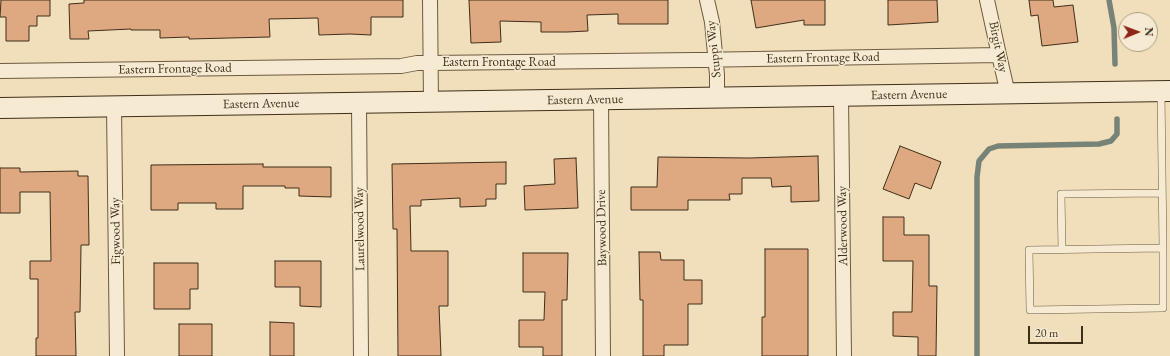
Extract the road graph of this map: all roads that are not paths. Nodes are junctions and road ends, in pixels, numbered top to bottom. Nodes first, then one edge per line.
1 (430, 0) edge
2 (707, 0) edge
3 (987, 0) edge
4 (999, 55) junction
5 (716, 59) junction
6 (430, 63) junction
7 (0, 71) edge
8 (1165, 91) edge
9 (1008, 94) junction
10 (841, 96) junction
11 (717, 98) junction
12 (601, 99) junction
13 (431, 102) junction
14 (359, 103) junction
15 (114, 106) junction
16 (0, 108) edge
17 (1162, 193) junction
18 (1163, 248) junction
19 (1062, 250) junction
20 (117, 356) edge
21 (361, 356) edge
22 (603, 356) edge
23 (844, 356) edge

1 - 6 street
2 - 5 street, Stuppi Way
3 - 4 street, Birgit Way
4 - 5 street, Eastern Frontage Road
4 - 9 street, Birgit Way
5 - 6 street, Eastern Frontage Road
5 - 11 street, Stuppi Way
6 - 7 street, Eastern Frontage Road
6 - 13 street
8 - 9 main road, Eastern Avenue
8 - 17 lane
9 - 10 main road, Eastern Avenue
10 - 11 main road, Eastern Avenue
10 - 23 street, Alderwood Way
11 - 12 main road, Eastern Avenue
12 - 13 main road, Eastern Avenue
12 - 22 street, Baywood Drive
13 - 14 main road, Eastern Avenue
14 - 15 main road, Eastern Avenue
14 - 21 street, Laurelwood Way
15 - 16 main road, Eastern Avenue
15 - 20 street, Figwood Way
17 - 18 lane
17 - 19 lane
18 - 19 lane
18 - 19 lane

